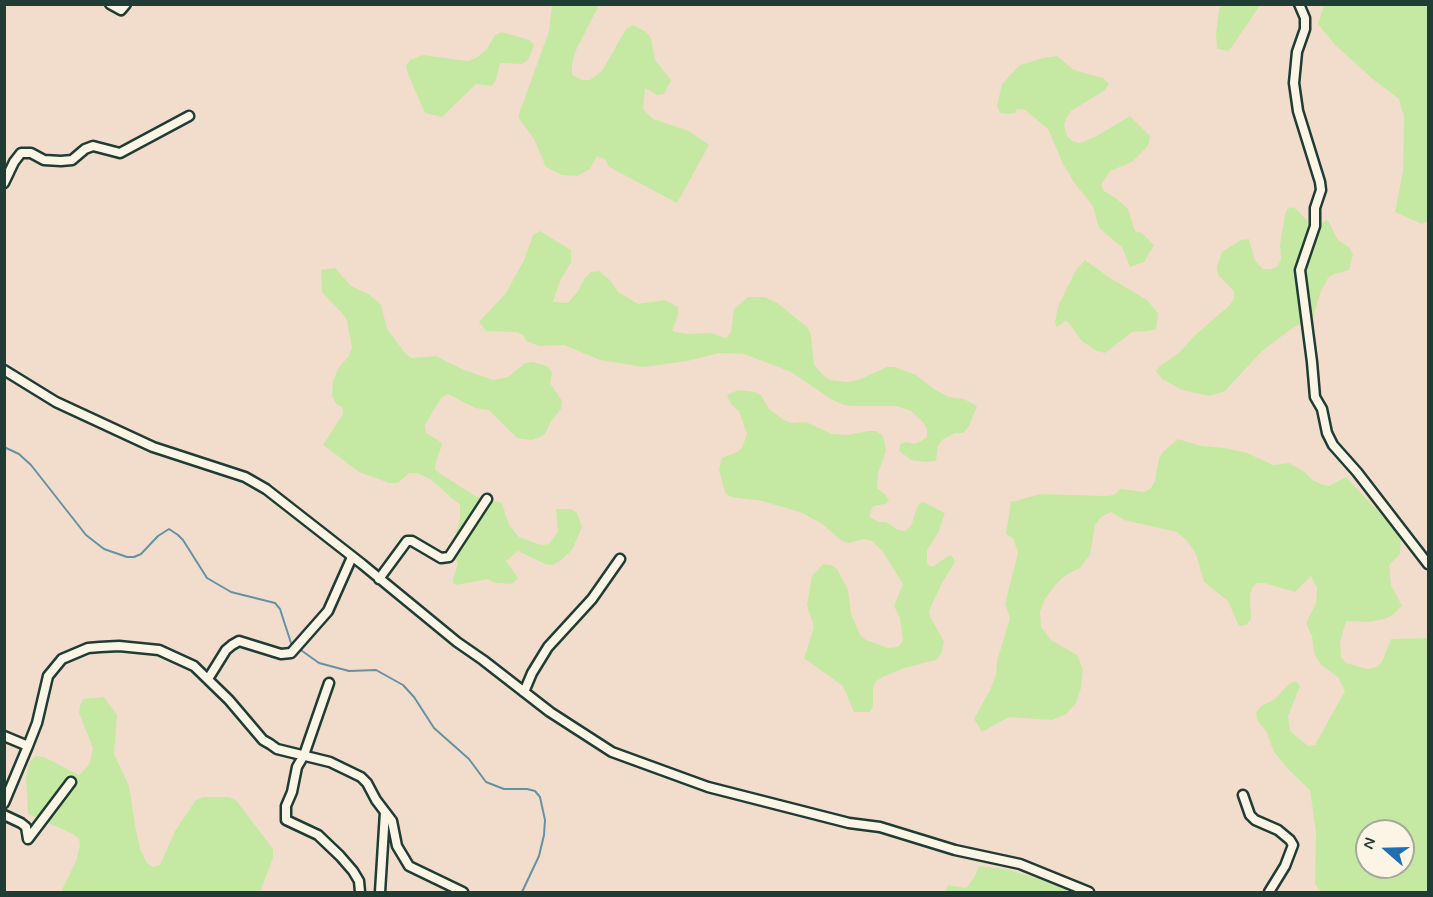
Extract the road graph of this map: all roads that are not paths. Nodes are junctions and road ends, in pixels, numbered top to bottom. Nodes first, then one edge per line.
1 (110, 4) edge
2 (126, 4) edge
3 (1299, 4) edge
4 (189, 116) dead end
5 (4, 183) edge
6 (4, 370) edge
7 (487, 499) dead end
8 (352, 557) junction
9 (620, 559) dead end
10 (1428, 564) edge
11 (379, 579) junction
12 (208, 679) junction
13 (329, 683) dead end
14 (524, 692) junction
15 (4, 736) edge
16 (28, 746) junction
17 (304, 755) junction
18 (71, 782) dead end
19 (1243, 795) dead end
20 (4, 803) edge
21 (385, 812) junction
22 (4, 815) edge
23 (360, 892) edge
24 (380, 892) edge
25 (463, 892) edge
26 (1089, 892) edge
27 (1269, 892) edge

1 - 2 street
3 - 10 street
4 - 5 street
6 - 8 street
7 - 11 street
8 - 11 street
8 - 12 street
9 - 14 street
11 - 14 street
12 - 16 street
12 - 17 street
13 - 17 street
14 - 26 street
15 - 16 street
16 - 20 street
17 - 21 street
17 - 23 street
18 - 22 street
19 - 27 street
21 - 24 street
21 - 25 street

